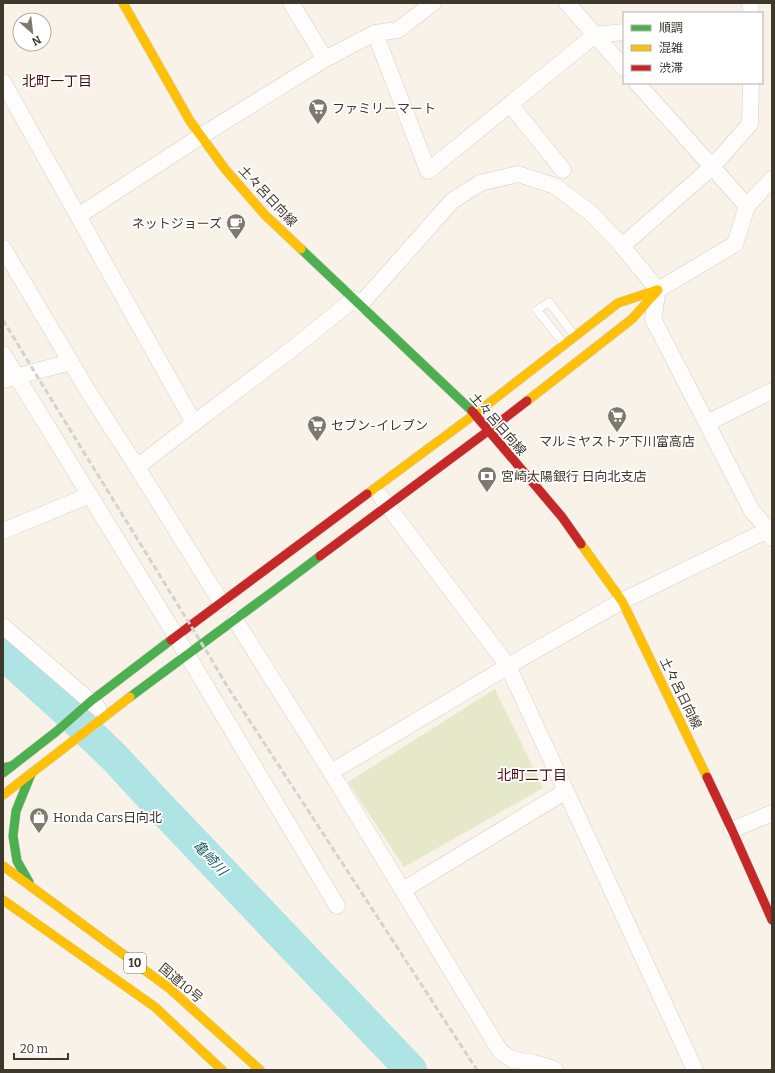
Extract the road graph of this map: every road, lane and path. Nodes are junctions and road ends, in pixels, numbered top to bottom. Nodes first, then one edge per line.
1 (123, 3) edge
2 (291, 3) edge
3 (433, 3) edge
4 (567, 3) edge
5 (623, 32) edge
6 (375, 33) junction
7 (595, 35) junction
8 (324, 59) junction
9 (623, 67) edge
10 (3, 82) edge
11 (638, 84) edge
12 (751, 84) edge
13 (510, 104) junction
14 (201, 136) junction
15 (712, 167) junction
16 (563, 170) dead end
17 (772, 179) edge
18 (747, 206) junction
19 (78, 216) junction
20 (622, 246) junction
21 (3, 248) edge
22 (658, 290) junction
23 (357, 302) junction
24 (582, 344) junction
25 (571, 353) junction
26 (3, 354) edge
27 (71, 362) junction
28 (10, 378) edge
29 (772, 391) edge
30 (475, 414) junction
31 (194, 423) junction
32 (707, 423) junction
33 (488, 431) junction
34 (137, 467) junction
35 (374, 489) junction
36 (90, 495) junction
37 (388, 505) junction
38 (3, 531) edge
39 (771, 532) edge
40 (622, 601) junction
41 (221, 602) junction
42 (235, 620) junction
43 (3, 626) edge
44 (176, 636) junction
45 (187, 654) junction
46 (508, 666) junction
47 (91, 701) junction
48 (107, 716) junction
49 (7, 767) edge
50 (331, 772) junction
51 (3, 773) edge
52 (31, 774) junction
53 (566, 791) junction
54 (3, 795) edge
55 (772, 813) edge
56 (732, 830) junction
57 (3, 866) edge
58 (31, 886) junction
59 (403, 890) junction
60 (3, 900) edge
61 (337, 906) dead end
62 (772, 920) edge
63 (222, 1070) edge
64 (260, 1070) edge
65 (555, 1070) edge
66 (695, 1070) edge

1 - 14 main road, 土々呂日向線
2 - 8 street
3 - 6 street
4 - 7 street
5 - 7 street
6 - 8 street
6 - 13 street
7 - 9 street
7 - 13 street
8 - 14 street
10 - 19 street
11 - 15 street
12 - 15 street
13 - 16 street
14 - 19 street
14 - 23 main road, 土々呂日向線
15 - 18 street
15 - 20 street
17 - 18 street
18 - 22 street
19 - 31 street
20 - 22 street
20 - 23 street
21 - 27 street
22 - 24 main road
22 - 24 main road
22 - 32 street
23 - 30 main road, 土々呂日向線
23 - 31 street
24 - 25 main road
24 - 25 main road
24 - 25 lane
25 - 30 main road
25 - 33 main road
26 - 28 street
27 - 28 street
27 - 34 street
28 - 36 street
29 - 32 street
30 - 33 main road, 土々呂日向線
30 - 35 main road
31 - 34 street
32 - 39 street
33 - 37 main road
33 - 40 main road, 土々呂日向線
34 - 41 street
35 - 37 street
35 - 41 main road
36 - 38 street
36 - 44 street
37 - 42 main road
37 - 46 street
39 - 40 street
40 - 46 street
40 - 56 main road, 土々呂日向線
41 - 44 main road
42 - 45 main road
42 - 50 street
43 - 47 street
44 - 45 street
44 - 47 main road
45 - 48 main road
45 - 61 street
46 - 50 street
46 - 53 street
47 - 48 street
47 - 49 main road
48 - 52 main road
49 - 51 main road
50 - 59 street
52 - 54 main road
52 - 58 main road
53 - 59 street
53 - 66 street
55 - 56 street
56 - 62 main road, 土々呂日向線
57 - 58 main road, 国道10号 / 10
58 - 64 main road, 国道10号 / 10
59 - 65 street
60 - 63 main road, 10

